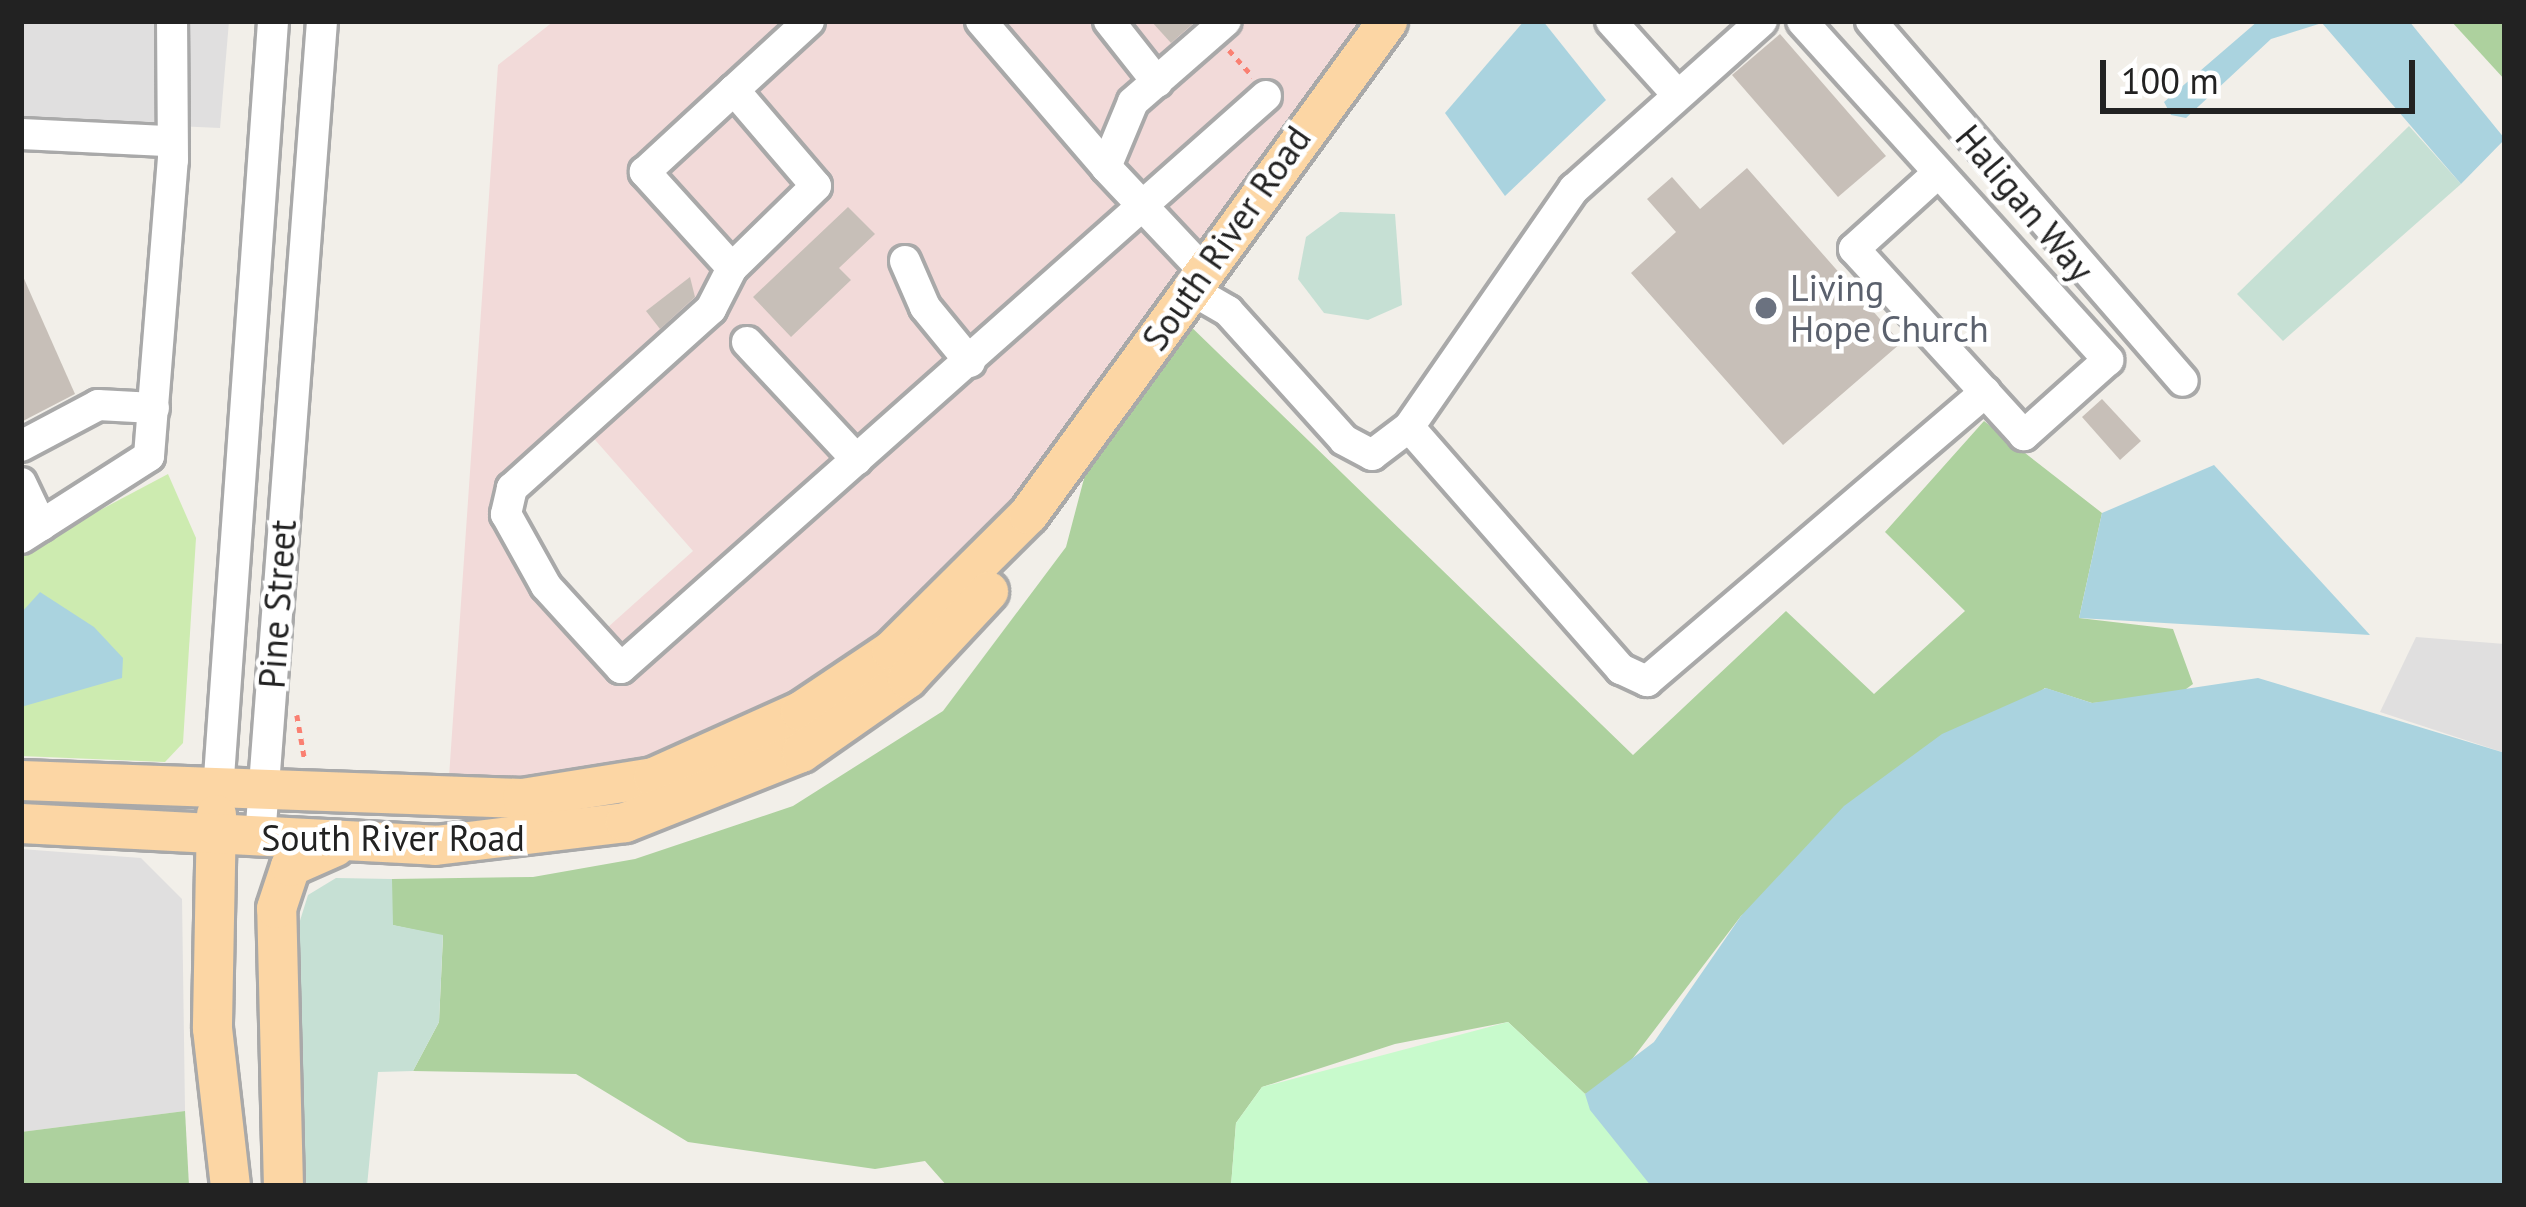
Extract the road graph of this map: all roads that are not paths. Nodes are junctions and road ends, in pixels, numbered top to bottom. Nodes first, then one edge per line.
1 (172, 21) edge
2 (273, 21) edge
3 (322, 21) edge
4 (809, 21) edge
5 (981, 21) edge
6 (1109, 21) edge
7 (1611, 21) edge
8 (1762, 21) edge
9 (1802, 21) edge
10 (1871, 21) edge
11 (1378, 24) edge
12 (1220, 27) edge
13 (1157, 82) junction
14 (734, 90) junction
15 (1264, 91) road end
16 (1674, 91) junction
17 (21, 134) edge
18 (166, 141) junction
19 (1106, 166) junction
20 (1938, 173) junction
21 (1143, 206) junction
22 (905, 260) dead end
23 (731, 268) junction
24 (1196, 279) junction
25 (746, 342) dead end
26 (970, 362) junction
27 (2182, 382) dead end
28 (1984, 392) junction
29 (154, 408) junction
30 (1408, 427) junction
31 (21, 446) edge
32 (857, 460) junction
33 (1071, 460) junction
34 (21, 483) edge
35 (31, 531) edge
36 (21, 780) edge
37 (218, 791) junction
38 (263, 794) junction
39 (21, 823) edge
40 (215, 836) junction
41 (260, 838) junction
42 (358, 842) junction
43 (230, 1186) edge
44 (272, 1186) edge
45 (283, 1186) edge

1 - 18 street
2 - 37 street, Pine Street
3 - 38 street, Pine Street
4 - 14 street
5 - 19 street
6 - 13 street
7 - 16 street
8 - 16 street
9 - 20 street
10 - 27 street, Haligan Way
11 - 24 main road, South River Road
12 - 13 street
13 - 19 street
14 - 23 street
14 - 23 street
15 - 21 street
16 - 30 street
17 - 18 street
18 - 29 street
19 - 21 street
20 - 28 street
20 - 28 street
21 - 24 street
21 - 26 street
22 - 26 street
23 - 32 street
24 - 30 street
24 - 33 main road, South River Road
25 - 32 street
26 - 32 street
28 - 30 street
29 - 31 street
29 - 35 street
33 - 38 main road, South River Road
33 - 42 main road, South River Road
34 - 35 street
36 - 37 main road, South River Road
37 - 38 main road, South River Road
37 - 40 main road, Pine Street
38 - 41 street, Pine Street
39 - 40 main road, South River Road
40 - 41 main road, South River Road
40 - 43 main road, Pine Street
41 - 42 main road, South River Road
41 - 44 main road, Pine Street
42 - 45 main road

